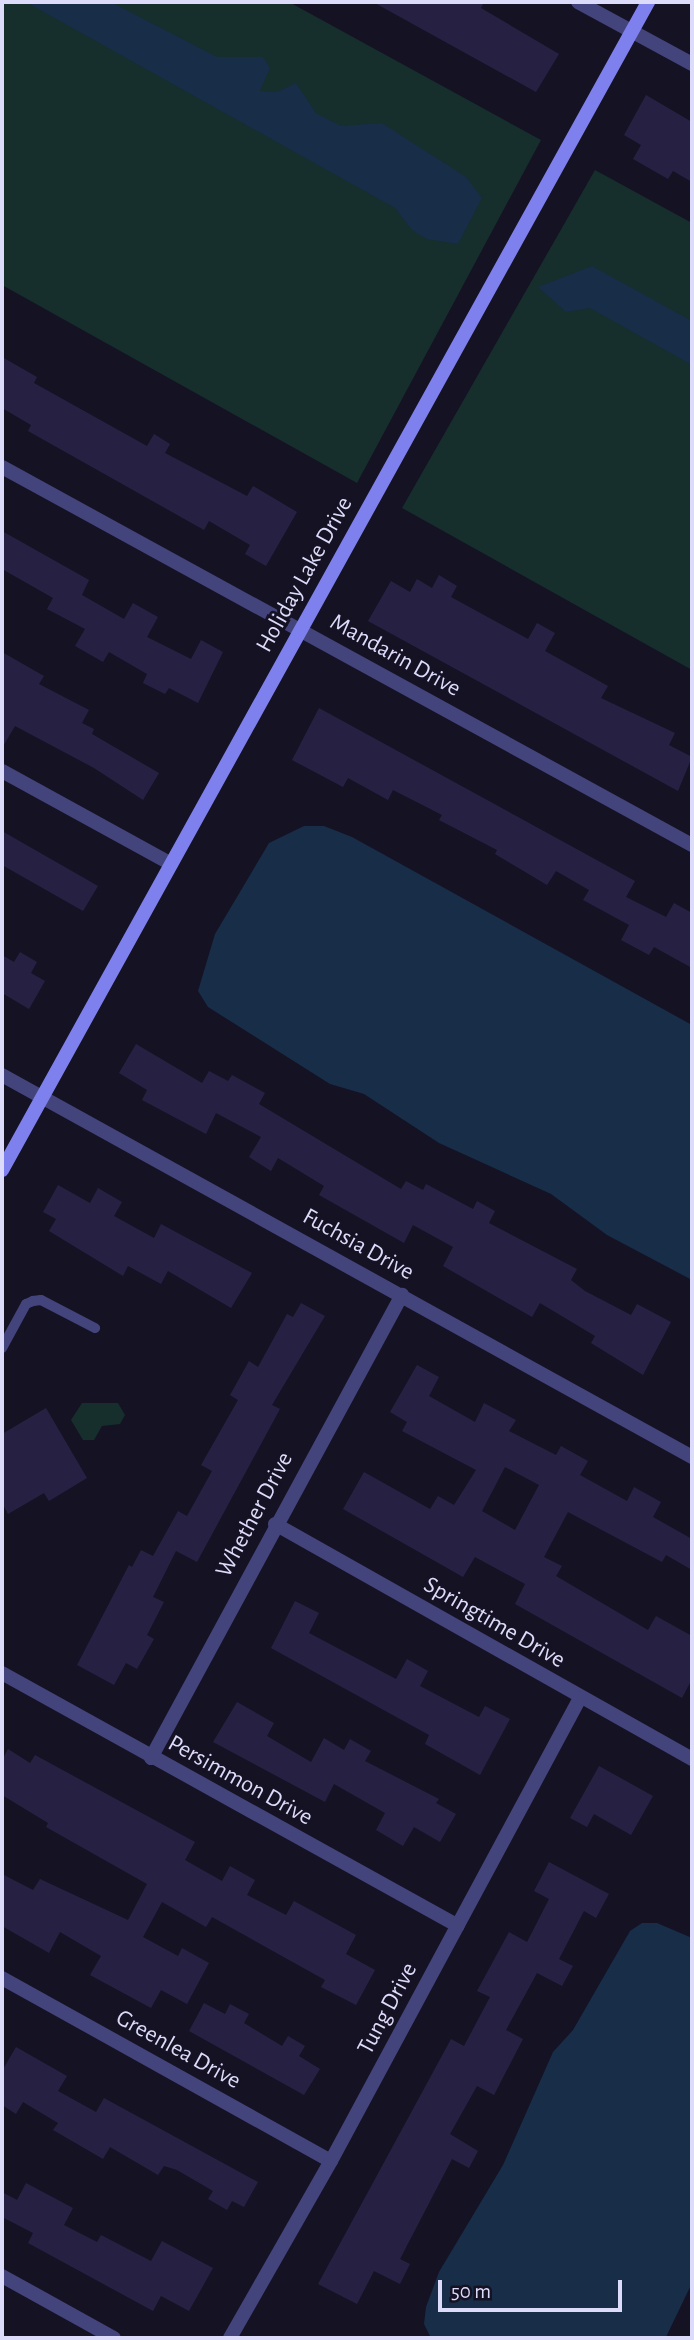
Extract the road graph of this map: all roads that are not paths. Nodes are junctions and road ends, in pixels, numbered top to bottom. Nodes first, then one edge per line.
1 (578, 2) edge
2 (648, 2) edge
3 (632, 31) junction
4 (692, 64) edge
5 (2, 467) edge
6 (300, 629) junction
7 (2, 771) edge
8 (692, 845) edge
9 (171, 864) junction
10 (2, 1075) edge
11 (41, 1097) junction
12 (2, 1170) edge
13 (402, 1295) junction
14 (95, 1328) dead end
15 (2, 1348) edge
16 (692, 1457) edge
17 (275, 1524) junction
18 (2, 1673) edge
19 (580, 1698) junction
20 (150, 1758) junction
21 (692, 1759) edge
22 (458, 1926) junction
23 (2, 1978) edge
24 (331, 2161) junction
25 (2, 2276) edge
26 (114, 2338) edge
27 (230, 2338) edge

1 - 3 street
2 - 3 street, Holiday Lake Drive
3 - 4 street
3 - 6 street, Holiday Lake Drive
5 - 6 street, Mandarin Drive
6 - 8 street, Mandarin Drive
6 - 9 street, Holiday Lake Drive
7 - 9 street
9 - 11 street, Holiday Lake Drive
10 - 11 street, Fuchsia Drive
11 - 12 street, Holiday Lake Drive
11 - 13 street, Fuchsia Drive
13 - 16 street, Fuchsia Drive
13 - 17 street, Whether Drive
14 - 15 lane
17 - 19 street, Springtime Drive
17 - 20 street, Whether Drive
18 - 20 street, Persimmon Drive
19 - 21 street, Springtime Drive
19 - 22 street, Tung Drive
20 - 22 street, Persimmon Drive
22 - 24 street, Tung Drive
23 - 24 street, Greenlea Drive
24 - 27 street, Tung Drive
25 - 26 street

